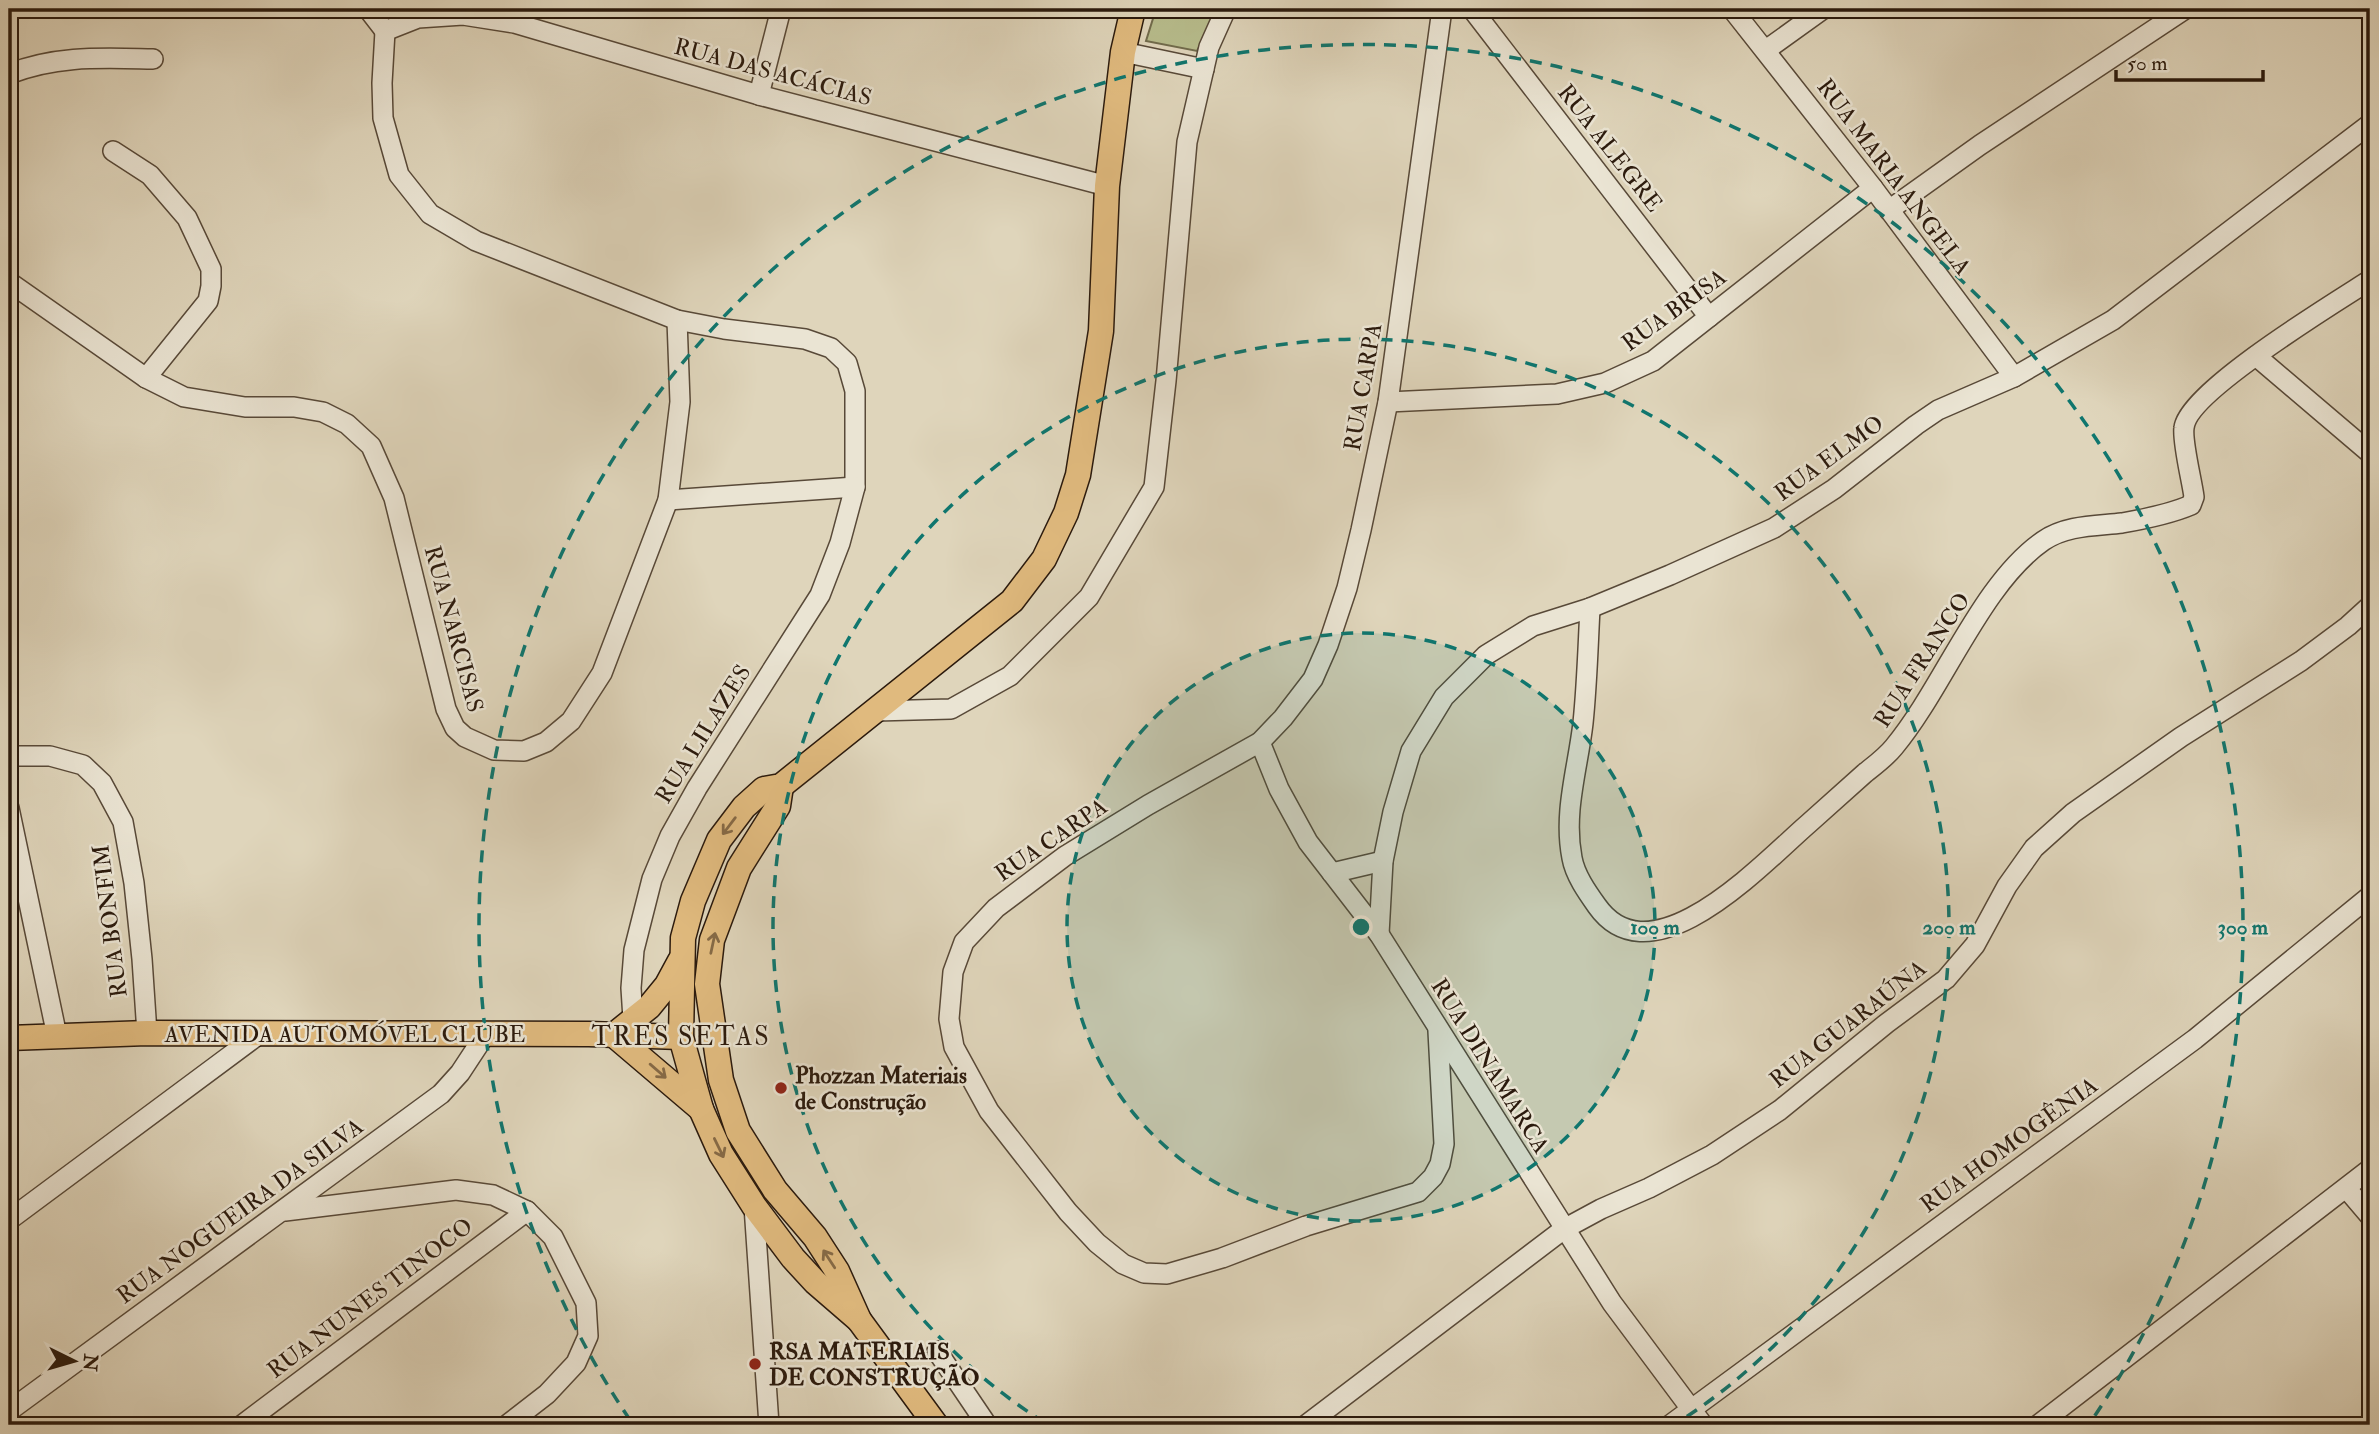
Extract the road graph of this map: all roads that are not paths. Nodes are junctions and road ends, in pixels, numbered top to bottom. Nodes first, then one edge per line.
1 (368, 9) edge
2 (781, 9) edge
3 (1133, 9) edge
4 (1226, 9) edge
5 (1442, 9) edge
6 (1472, 9) edge
7 (1732, 9) edge
8 (1823, 9) edge
9 (2185, 9) edge
10 (385, 31) junction
11 (1766, 50) junction
12 (1123, 52) junction
13 (153, 59) dead end
14 (1204, 69) junction
15 (9, 74) edge
16 (759, 95) junction
17 (2370, 124) edge
18 (113, 151) dead end
19 (1107, 186) junction
20 (1873, 188) junction
21 (1889, 210) junction
22 (2370, 280) edge
23 (9, 282) edge
24 (1709, 317) junction
25 (677, 320) junction
26 (2256, 356) junction
27 (2014, 377) junction
28 (146, 378) junction
29 (1388, 402) junction
30 (2370, 453) edge
31 (855, 487) junction
32 (668, 500) junction
33 (2370, 606) edge
34 (1590, 608) junction
35 (876, 710) junction
36 (1260, 742) junction
37 (9, 757) edge
38 (781, 786) junction
39 (9, 808) edge
40 (1384, 861) junction
41 (1332, 873) junction
42 (2370, 896) edge
43 (1379, 934) junction
44 (681, 959) junction
45 (707, 984) junction
46 (633, 1019) junction
47 (1438, 1031) junction
48 (147, 1033) junction
49 (57, 1035) junction
50 (258, 1035) junction
51 (485, 1035) junction
52 (614, 1035) junction
53 (681, 1037) junction
54 (9, 1038) edge
55 (721, 1080) junction
56 (701, 1109) junction
57 (2370, 1169) edge
58 (2347, 1189) junction
59 (754, 1206) junction
60 (527, 1211) junction
61 (281, 1212) junction
62 (2370, 1216) edge
63 (9, 1220) edge
64 (1564, 1230) junction
65 (859, 1320) junction
66 (937, 1351) dead end
67 (9, 1411) edge
68 (1697, 1417) edge
69 (242, 1425) edge
70 (507, 1425) edge
71 (769, 1425) edge
72 (936, 1425) edge
73 (988, 1425) edge
74 (1306, 1425) edge
75 (1671, 1425) edge
76 (2038, 1425) edge

1 - 10 street
2 - 16 street
3 - 12 main road
4 - 14 street
5 - 29 street, RUA CARPA
6 - 24 street, RUA ALEGRE
7 - 11 street, RUA MARIA ANGELA
8 - 11 street
9 - 21 street
10 - 16 street, RUA DAS ACÁCIAS
10 - 25 street, RUA LILAZES
11 - 20 street, RUA MARIA ANGELA
12 - 14 street
12 - 19 main road
13 - 15 street
14 - 35 street
16 - 19 street, RUA DAS ACÁCIAS
17 - 27 street, RUA ELMO
18 - 28 street
19 - 35 main road
20 - 21 street, RUA MARIA ANGELA
20 - 24 street, RUA BRISA
21 - 27 street, RUA MARIA ANGELA
22 - 26 street, RUA FRANCO
23 - 28 street, RUA NARCISAS
24 - 29 street, RUA BRISA
25 - 31 street, RUA LILAZES
25 - 32 street, RUA NARCISAS
26 - 30 street
26 - 34 street, RUA FRANCO
27 - 34 street, RUA ELMO
28 - 32 street, RUA NARCISAS
29 - 36 street, RUA CARPA
31 - 32 street
31 - 46 street, RUA LILAZES
33 - 64 street, RUA GUARAÚNA
34 - 40 street, RUA ELMO
35 - 38 main road
36 - 41 street, RUA DINAMARCA
36 - 47 street, RUA CARPA
37 - 48 street, RUA BONFIM
38 -> 44 main road
45 -> 38 main road
39 - 49 street
40 - 41 street
40 - 43 street, RUA ELMO
41 - 43 street, RUA DINAMARCA
42 - 68 street, RUA HOMOGÊNIA
43 - 47 street, RUA DINAMARCA
44 - 46 main road
44 - 53 main road
45 - 53 main road
45 - 55 main road
46 - 52 main road
47 - 64 street, RUA DINAMARCA
48 - 49 main road, AVENIDA AUTOMÓVEL CLUBE
48 - 50 main road, AVENIDA AUTOMÓVEL CLUBE
49 - 54 main road, AVENIDA AUTOMÓVEL CLUBE
50 - 51 main road, AVENIDA AUTOMÓVEL CLUBE
50 - 63 street
51 - 52 main road, AVENIDA AUTOMÓVEL CLUBE
51 - 61 street, RUA NOGUEIRA DA SILVA
52 - 53 main road, AVENIDA AUTOMÓVEL CLUBE
52 -> 56 main road
53 - 55 main road
53 - 56 main road
65 -> 55 main road
56 -> 59 main road
57 - 58 street
58 - 62 street
58 - 76 street
59 - 65 main road
59 - 71 street
60 - 61 street
60 - 69 street, RUA NUNES TINOCO
60 - 70 street
61 - 67 street, RUA NOGUEIRA DA SILVA
64 - 68 street, RUA DINAMARCA
64 - 74 street, RUA GUARAÚNA
65 - 72 main road
66 - 73 street
68 - 75 street, RUA HOMOGÊNIA

